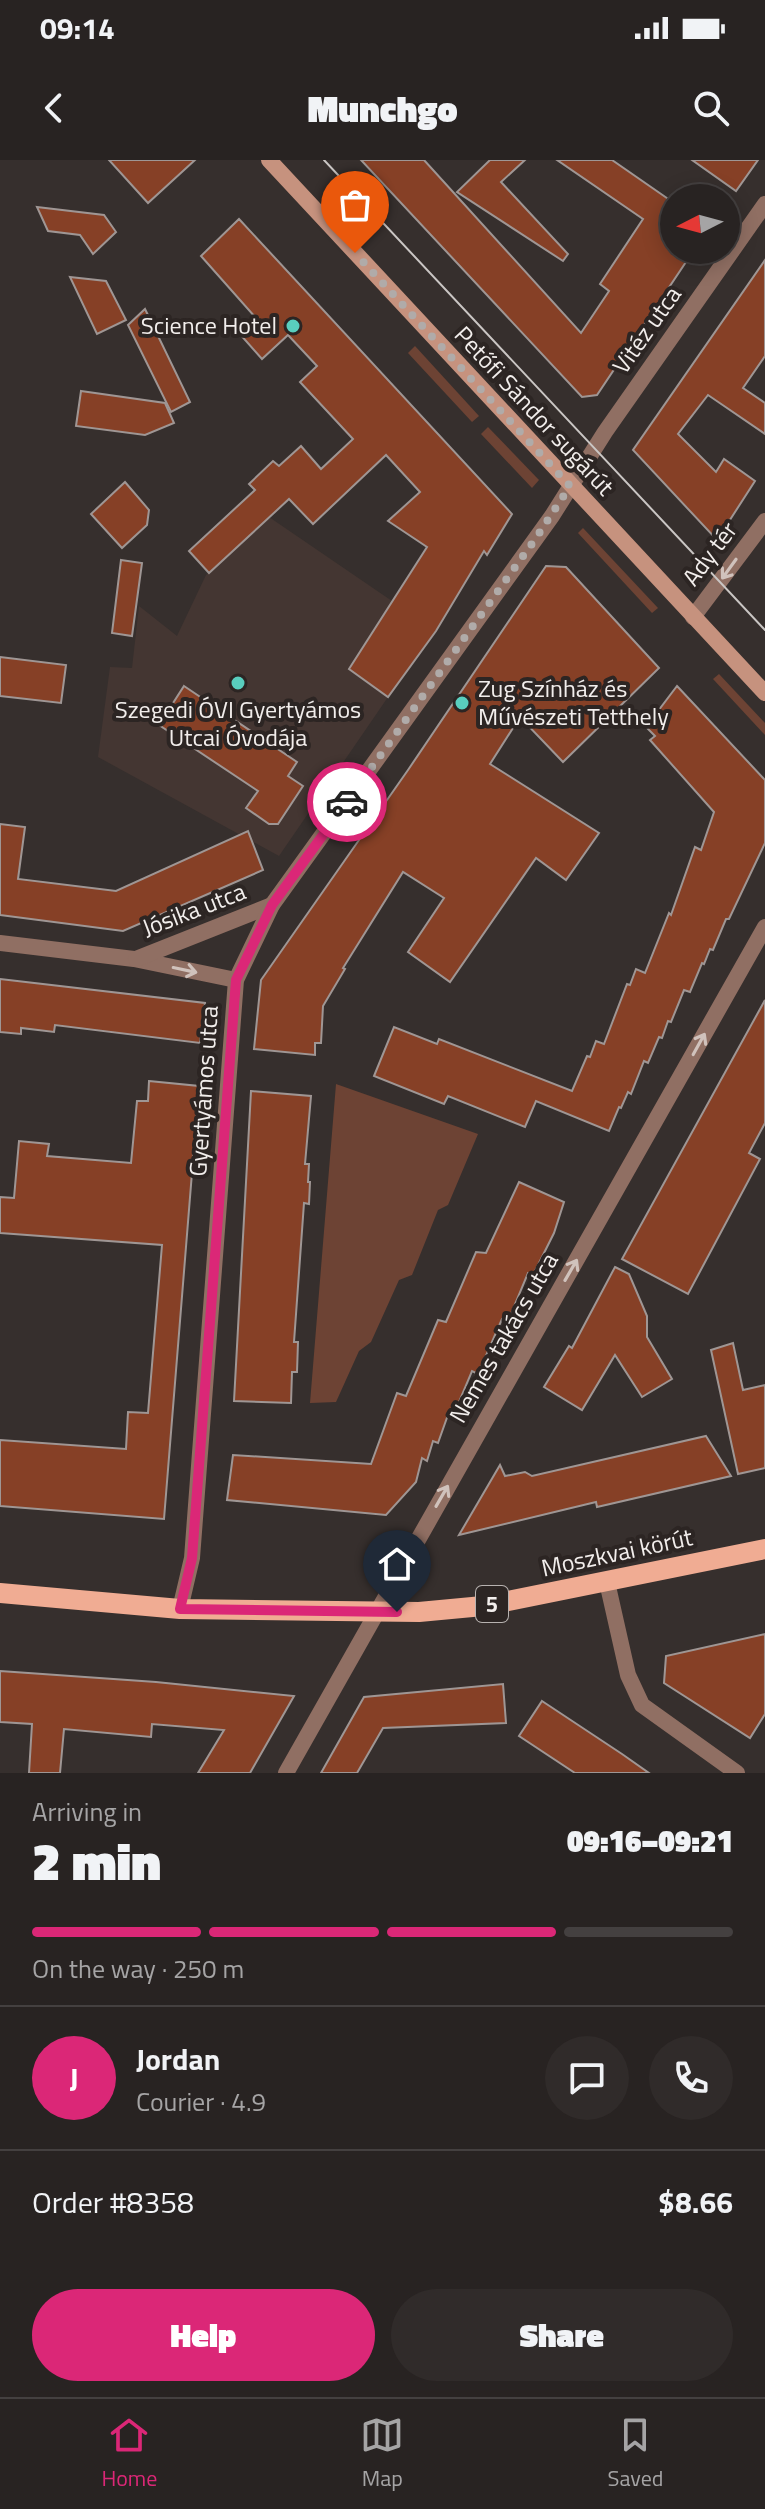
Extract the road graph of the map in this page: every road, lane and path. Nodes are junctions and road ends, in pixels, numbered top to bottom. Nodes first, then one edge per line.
1 (269, 160) edge
2 (765, 204) edge
3 (570, 486) junction
4 (765, 521) edge
5 (693, 617) junction
6 (765, 693) edge
7 (272, 905) junction
8 (765, 927) edge
9 (0, 943) edge
10 (134, 959) junction
11 (236, 980) junction
12 (765, 1549) edge
13 (607, 1582) junction
14 (0, 1593) edge
15 (180, 1609) junction
16 (375, 1612) junction
17 (286, 1773) edge
18 (737, 1773) edge

1 - 3 street, Petőfi Sándor sugárút
2 - 3 street, Vitéz utca
3 - 5 street, Petőfi Sándor sugárút
3 - 7 street, Gyertyámos utca
4 -> 5 street, Ady tér
5 - 6 street, Petőfi Sándor sugárút
7 - 10 street, Jósika utca
7 - 11 street, Gyertyámos utca
16 -> 8 street, Nemes takács utca
9 - 10 street, Jósika utca
10 -> 11 street, Jósika utca
11 - 15 street, Gyertyámos utca
12 - 13 main road, Moszkvai körút / 5
13 - 16 main road, Moszkvai körút / 5
13 - 18 street
14 - 15 main road, Moszkvai körút / 5
15 - 16 main road, Moszkvai körút / 5
16 - 17 street, Nemes takács utca

